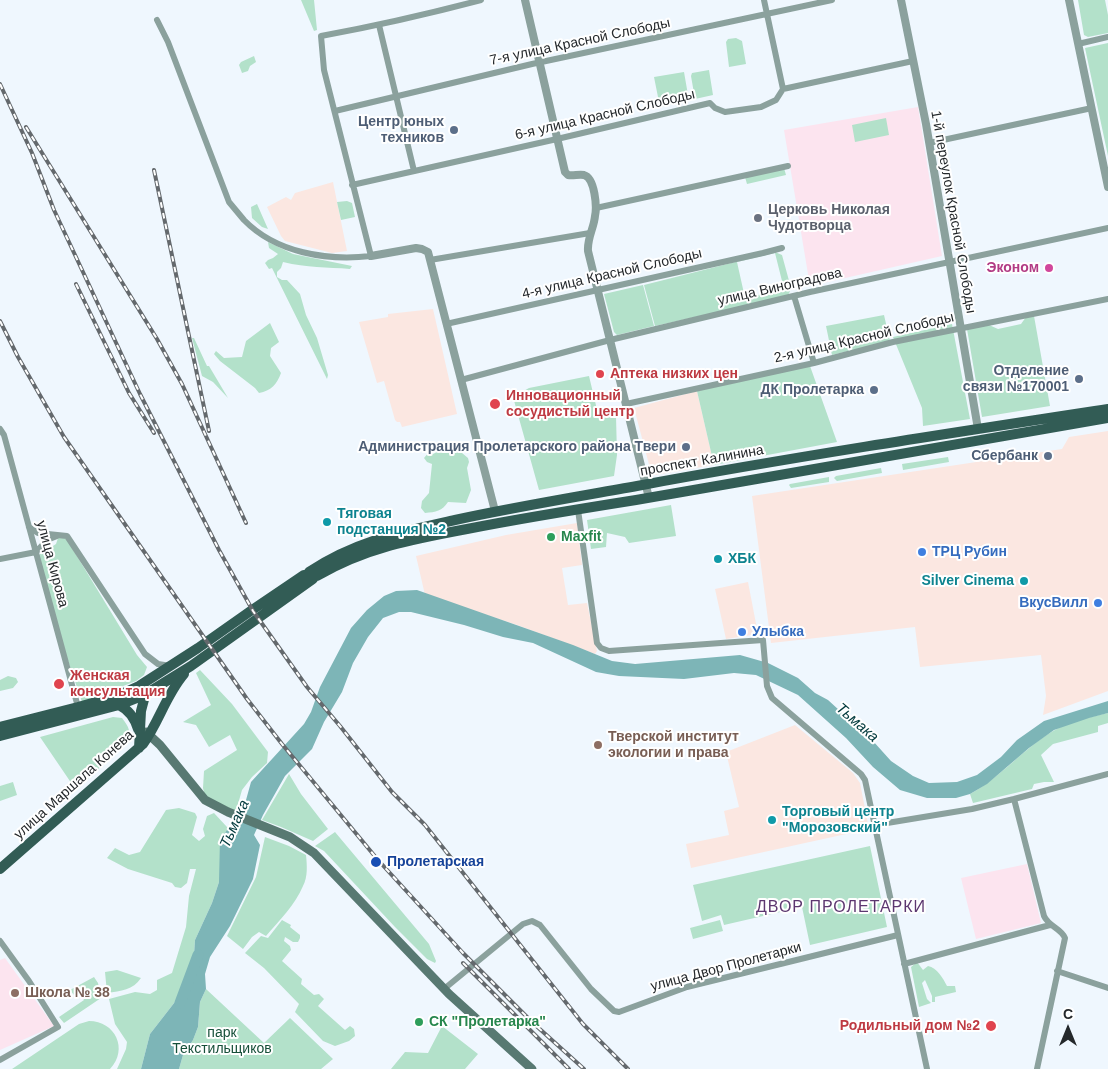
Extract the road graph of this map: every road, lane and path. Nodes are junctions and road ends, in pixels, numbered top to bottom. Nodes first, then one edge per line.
1 (481, 0) edge
2 (525, 0) edge
3 (764, 0) edge
4 (832, 0) edge
5 (901, 0) edge
6 (1069, 0) edge
7 (767, 14) junction
8 (157, 20) dead end
9 (379, 25) junction
10 (1108, 37) edge
11 (1078, 44) junction
12 (913, 61) junction
13 (541, 63) junction
14 (783, 89) junction
15 (396, 95) junction
16 (1092, 108) junction
17 (335, 111) junction
18 (557, 139) junction
19 (929, 143) junction
20 (788, 166) dead end
21 (414, 171) junction
22 (352, 185) junction
23 (1108, 187) edge
24 (596, 208) junction
25 (1108, 228) edge
26 (590, 233) junction
27 (782, 248) dead end
28 (371, 256) junction
29 (430, 260) junction
30 (949, 262) junction
31 (598, 290) junction
32 (794, 296) junction
33 (1108, 299) edge
34 (446, 324) junction
35 (960, 328) junction
36 (610, 340) junction
37 (814, 363) junction
38 (461, 380) junction
39 (626, 404) junction
40 (1108, 408) edge
41 (1108, 418) edge
42 (0, 429) edge
43 (978, 429) junction
44 (975, 440) junction
45 (750, 467) junction
46 (744, 482) junction
47 (646, 484) junction
48 (584, 495) junction
49 (649, 498) junction
50 (578, 510) junction
51 (495, 511) junction
52 (489, 524) junction
53 (29, 527) junction
54 (67, 536) junction
55 (36, 552) junction
56 (0, 559) edge
57 (311, 575) junction
58 (222, 637) junction
59 (172, 666) junction
60 (191, 666) junction
61 (156, 676) junction
62 (144, 695) junction
63 (78, 707) junction
64 (124, 708) junction
65 (159, 714) junction
66 (140, 716) junction
67 (0, 727) edge
68 (144, 734) junction
69 (0, 736) edge
70 (160, 745) junction
71 (139, 748) junction
72 (1108, 774) edge
73 (1014, 799) junction
74 (875, 825) junction
75 (0, 869) edge
76 (1050, 925) junction
77 (898, 936) junction
78 (0, 941) edge
79 (904, 964) junction
80 (1057, 971) junction
81 (1108, 988) edge
82 (444, 989) junction
83 (0, 1060) edge
84 (532, 1069) edge
85 (927, 1069) edge
86 (1036, 1069) edge

1 - 9 street
2 - 13 street
3 - 7 street
4 - 7 street, 7-я улица Красной Слободы
5 - 12 street, 1-й переулок Красной Слободы
6 - 11 street
7 - 13 street, 7-я улица Красной Слободы
7 - 14 street
8 - 28 street
9 - 15 street
9 - 17 street
10 - 11 street
11 - 16 street
12 - 14 street, 6-я улица Красной Слободы
12 - 19 street, 1-й переулок Красной Слободы
13 - 15 street, 7-я улица Красной Слободы
13 - 18 street
14 - 18 street, 6-я улица Красной Слободы
15 - 17 street, 7-я улица Красной Слободы
15 - 21 street
16 - 19 street
16 - 23 street
17 - 22 street
18 - 21 street, 6-я улица Красной Слободы
18 - 24 street
19 - 30 street, 1-й переулок Красной Слободы
20 - 24 street
21 - 22 street, 6-я улица Красной Слободы
22 - 28 street
24 - 26 street
25 - 30 street, улица Виноградова
26 - 29 street
26 - 31 street
27 - 31 street, 4-я улица Красной Слободы
28 - 29 street
29 - 34 street
30 - 32 street, улица Виноградова
30 - 35 street, 1-й переулок Красной Слободы
31 - 34 street, 4-я улица Красной Слободы
31 - 36 street
32 - 36 street, улица Виноградова
32 - 37 street
33 - 35 street, 2-я улица Красной Слободы
34 - 38 street
35 - 37 street, 2-я улица Красной Слободы
35 - 43 street, 1-й переулок Красной Слободы
36 - 38 street, улица Виноградова
36 - 39 street
37 - 39 street, 2-я улица Красной Слободы
38 - 51 street
39 - 47 street
40 - 43 main road, проспект Калинина
41 - 44 main road, проспект Калинина
42 - 53 street, улица Кирова
43 - 44 main road
43 - 45 main road, проспект Калинина
44 - 46 main road, проспект Калинина
45 - 46 main road
45 - 47 main road, проспект Калинина
46 - 49 main road, проспект Калинина
47 - 48 main road, проспект Калинина
47 - 49 street
48 - 50 main road
48 - 51 main road, проспект Калинина
49 - 50 main road, проспект Калинина
50 - 52 main road, проспект Калинина
50 - 74 street
51 - 52 main road
51 - 57 main road, проспект Калинина
52 - 57 main road, проспект Калинина
53 - 54 street
53 - 55 street, улица Кирова
54 - 55 street
54 - 59 street
55 - 56 street
55 - 63 street, улица Кирова
57 - 58 main road, проспект Калинина
58 - 59 main road
58 - 60 main road
59 - 61 main road
60 - 62 main road
60 - 65 main road, улица Маршала Конева
61 - 62 main road
61 - 63 main road
62 - 64 main road
62 - 66 main road
63 - 67 main road
64 - 66 main road
64 - 68 main road
64 - 69 main road
65 - 68 main road, улица Маршала Конева
65 - 70 main road
66 - 68 main road
68 - 70 main road
68 - 71 main road, улица Маршала Конева
70 - 71 main road
70 - 82 main road
71 - 75 main road, улица Маршала Конева
72 - 73 street
73 - 74 street
73 - 76 street
74 - 77 street
76 - 79 street
76 - 80 street
77 - 79 street
77 - 82 street, улица Двор Пролетарки
78 - 83 street
79 - 85 street
80 - 81 street
80 - 86 street
82 - 84 main road

